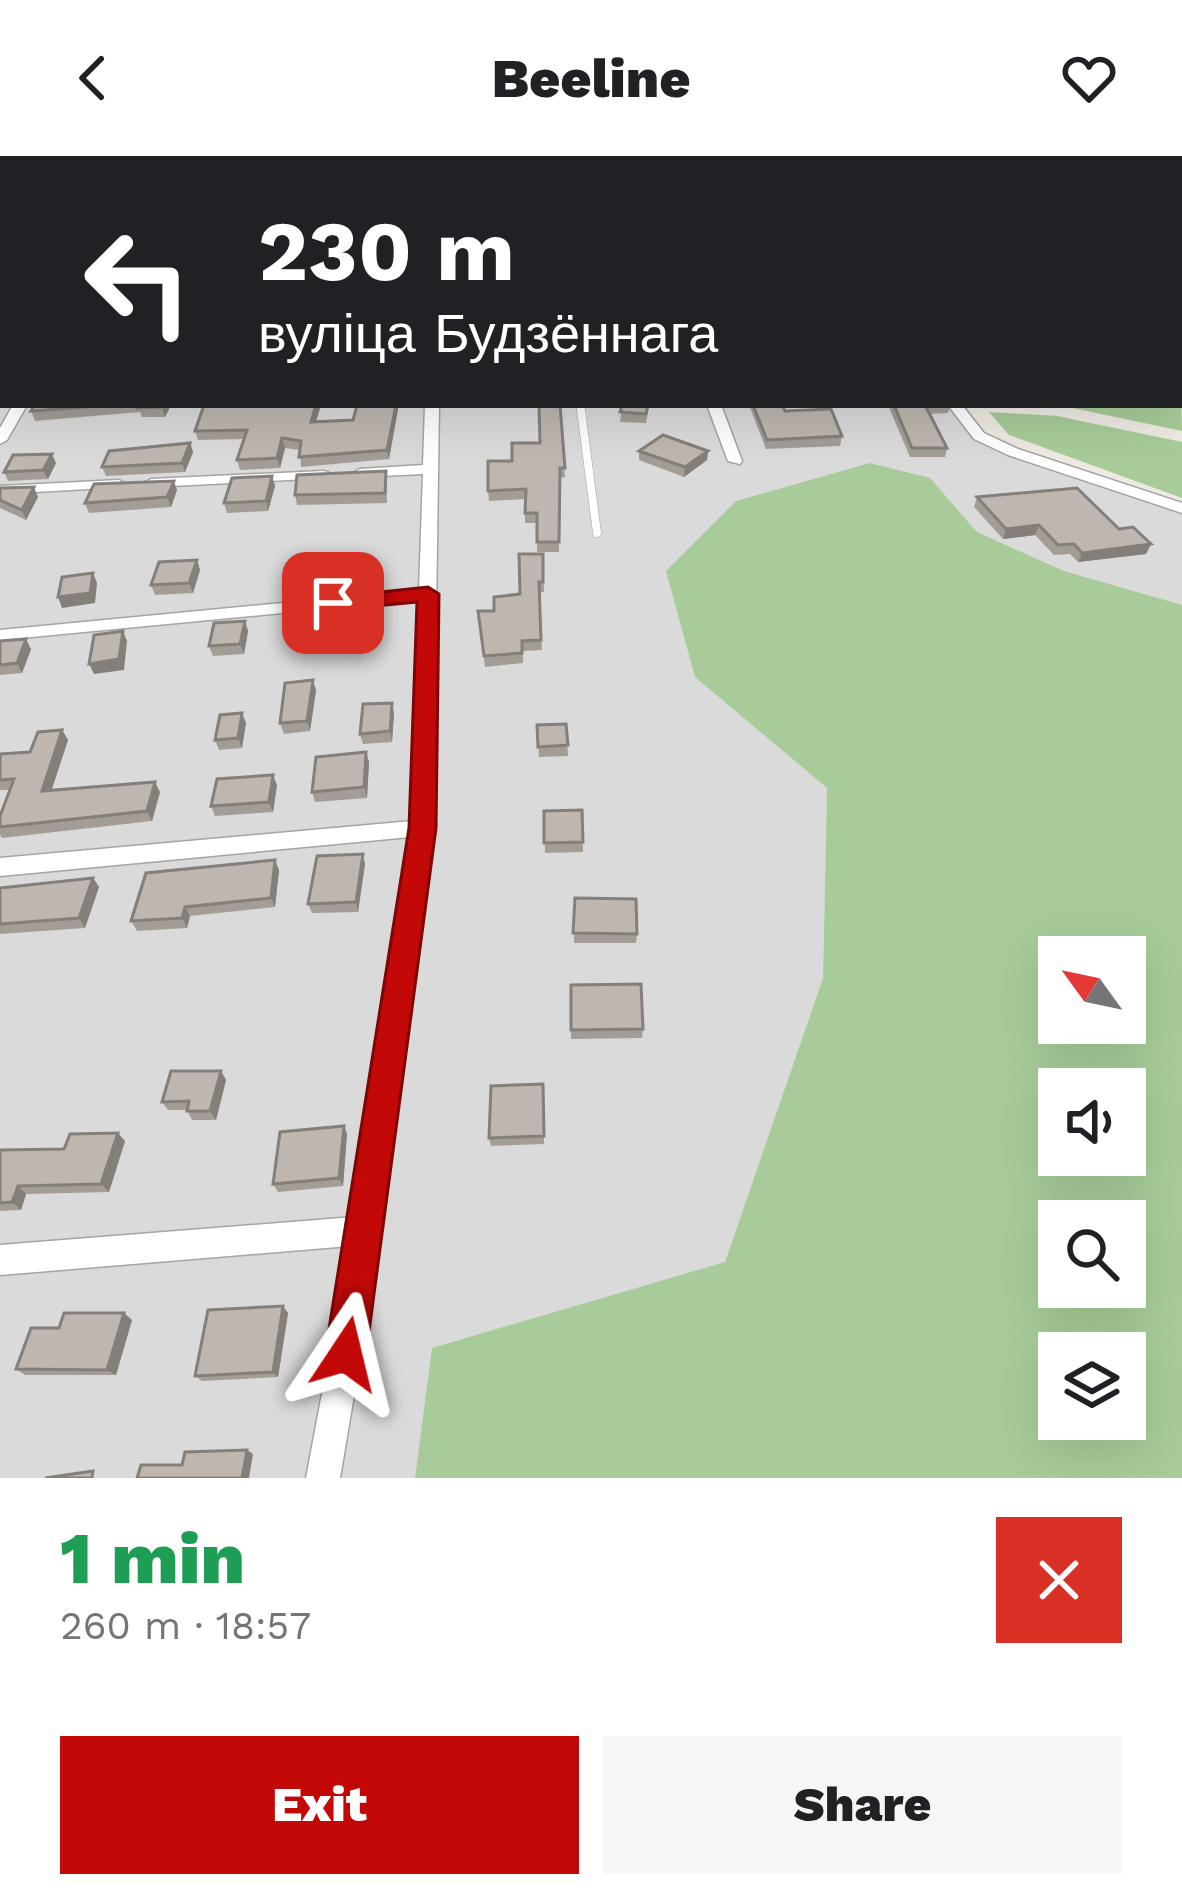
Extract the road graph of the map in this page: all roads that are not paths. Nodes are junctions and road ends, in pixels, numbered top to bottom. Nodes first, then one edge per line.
1 (18, 408) edge
2 (432, 408) edge
3 (580, 408) edge
4 (715, 408) edge
5 (958, 408) edge
6 (0, 440) edge
7 (735, 461) dead end
8 (432, 469) junction
9 (0, 490) edge
10 (1182, 508) edge
11 (597, 533) dead end
12 (428, 594) junction
13 (0, 635) edge
14 (422, 828) junction
15 (0, 867) edge
16 (368, 1230) junction
17 (0, 1260) edge
18 (323, 1478) edge

1 - 6 street
2 - 8 street
3 - 11 lane
4 - 7 street
5 - 10 street
8 - 9 street
8 - 12 street
12 - 13 street
12 - 14 street
14 - 15 street
14 - 16 street
16 - 17 street
16 - 18 street

